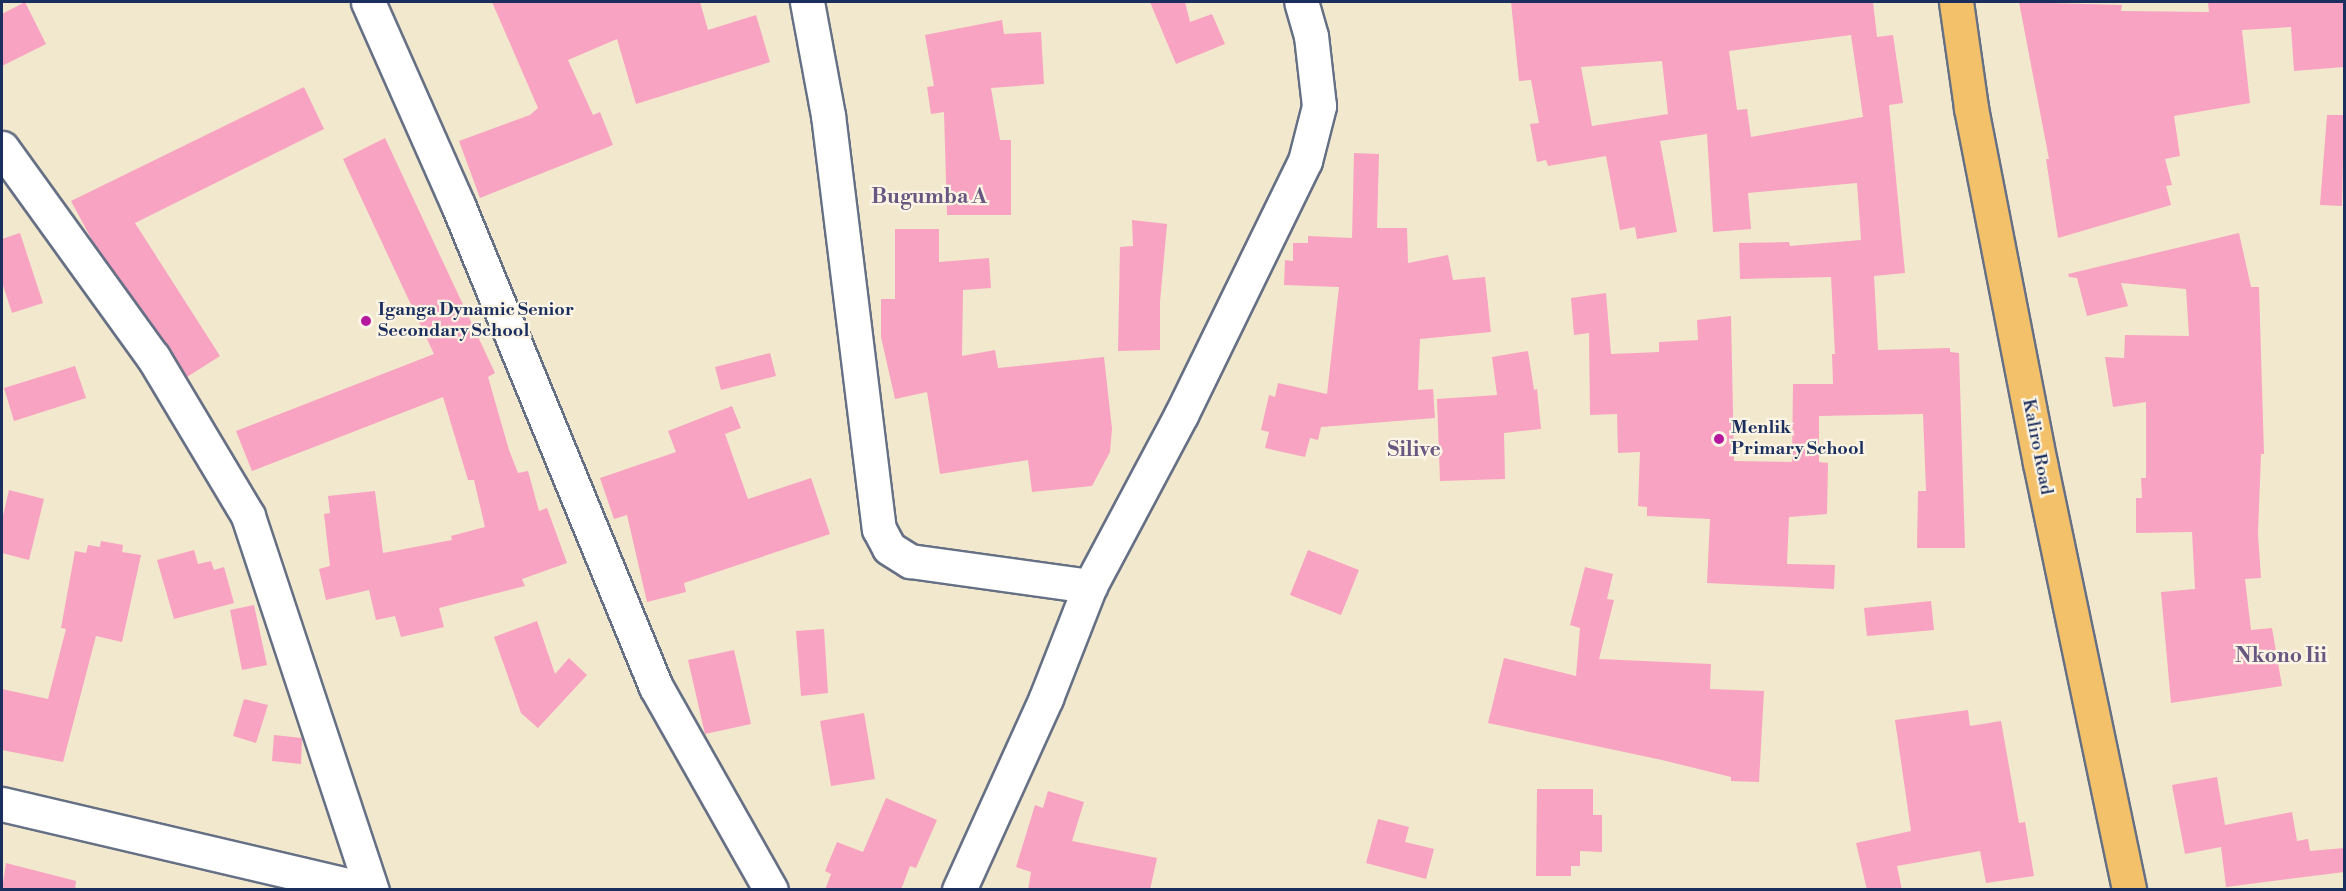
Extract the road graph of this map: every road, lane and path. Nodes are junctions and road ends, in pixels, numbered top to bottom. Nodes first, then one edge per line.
1 (368, 2) edge
2 (807, 2) edge
3 (1301, 2) edge
4 (1956, 2) edge
5 (2, 148) edge
6 (1090, 586) junction
7 (2, 804) edge
8 (371, 890) edge
9 (771, 890) edge
10 (959, 890) edge
11 (2129, 890) edge

1 - 9 street
2 - 6 street
3 - 6 street
4 - 11 main road, Kaliro Road
5 - 8 street
6 - 10 street
7 - 8 street

